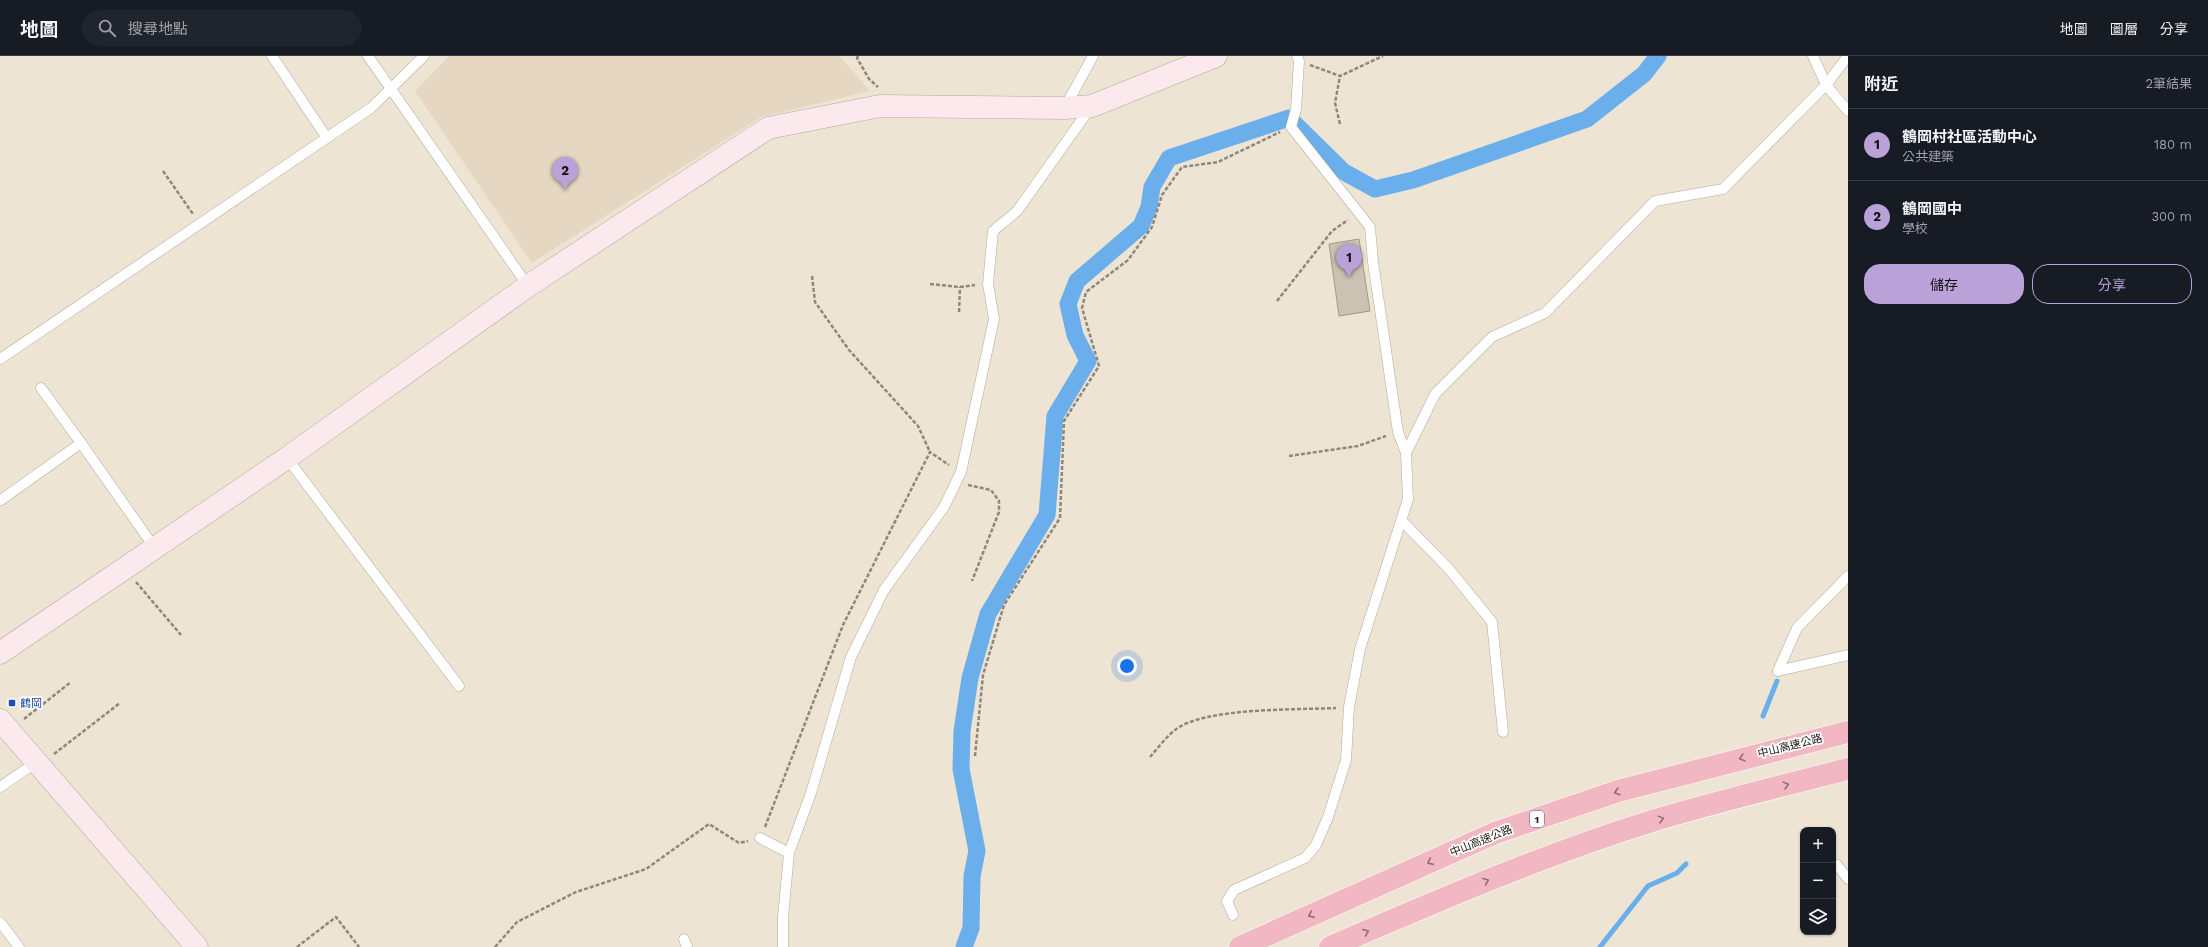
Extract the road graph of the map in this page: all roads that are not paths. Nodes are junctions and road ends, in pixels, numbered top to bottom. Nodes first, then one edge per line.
1 (272, 56) edge
2 (368, 56) edge
3 (424, 56) edge
4 (1093, 56) edge
5 (1216, 56) edge
6 (1813, 56) edge
7 (1848, 56) edge
8 (1298, 58) edge
9 (1826, 85) junction
10 (390, 89) junction
11 (1092, 106) junction
12 (1065, 108) junction
13 (1848, 111) edge
14 (327, 138) junction
15 (528, 286) junction
16 (0, 358) edge
17 (41, 388) dead end
18 (82, 443) junction
19 (1406, 453) junction
20 (286, 458) junction
21 (1, 500) edge
22 (1402, 521) junction
23 (154, 547) junction
24 (1848, 576) edge
25 (0, 653) edge
26 (1848, 655) edge
27 (459, 686) dead end
28 (5, 725) edge
29 (1503, 732) dead end
30 (1848, 732) edge
31 (39, 763) junction
32 (1848, 768) edge
33 (0, 787) edge
34 (760, 838) road end
35 (788, 853) junction
36 (1837, 865) dead end
37 (1848, 879) edge
38 (1233, 915) dead end
39 (0, 922) edge
40 (19, 947) edge
41 (197, 947) edge
42 (783, 947) edge
43 (1240, 947) edge
44 (1330, 947) edge

1 - 14 lane
2 - 10 lane
3 - 10 lane
4 - 12 lane
5 - 11 street
6 - 9 lane
7 - 9 lane
8 - 19 lane
9 - 13 lane
9 - 19 lane
10 - 14 lane
10 - 15 lane
11 - 12 street
11 - 35 lane
12 - 15 street
14 - 16 lane
15 - 20 street
17 - 18 lane
18 - 21 lane
18 - 23 lane
19 - 22 lane
20 - 23 street
20 - 27 lane
22 - 29 lane
22 - 38 lane
23 - 25 street
24 - 26 lane
28 - 31 street
30 -> 43 highway, 中山高速公路 / 1
31 - 33 lane
31 - 41 street
44 -> 32 highway
34 - 35 lane
35 - 42 lane
36 - 37 lane
39 - 40 lane

